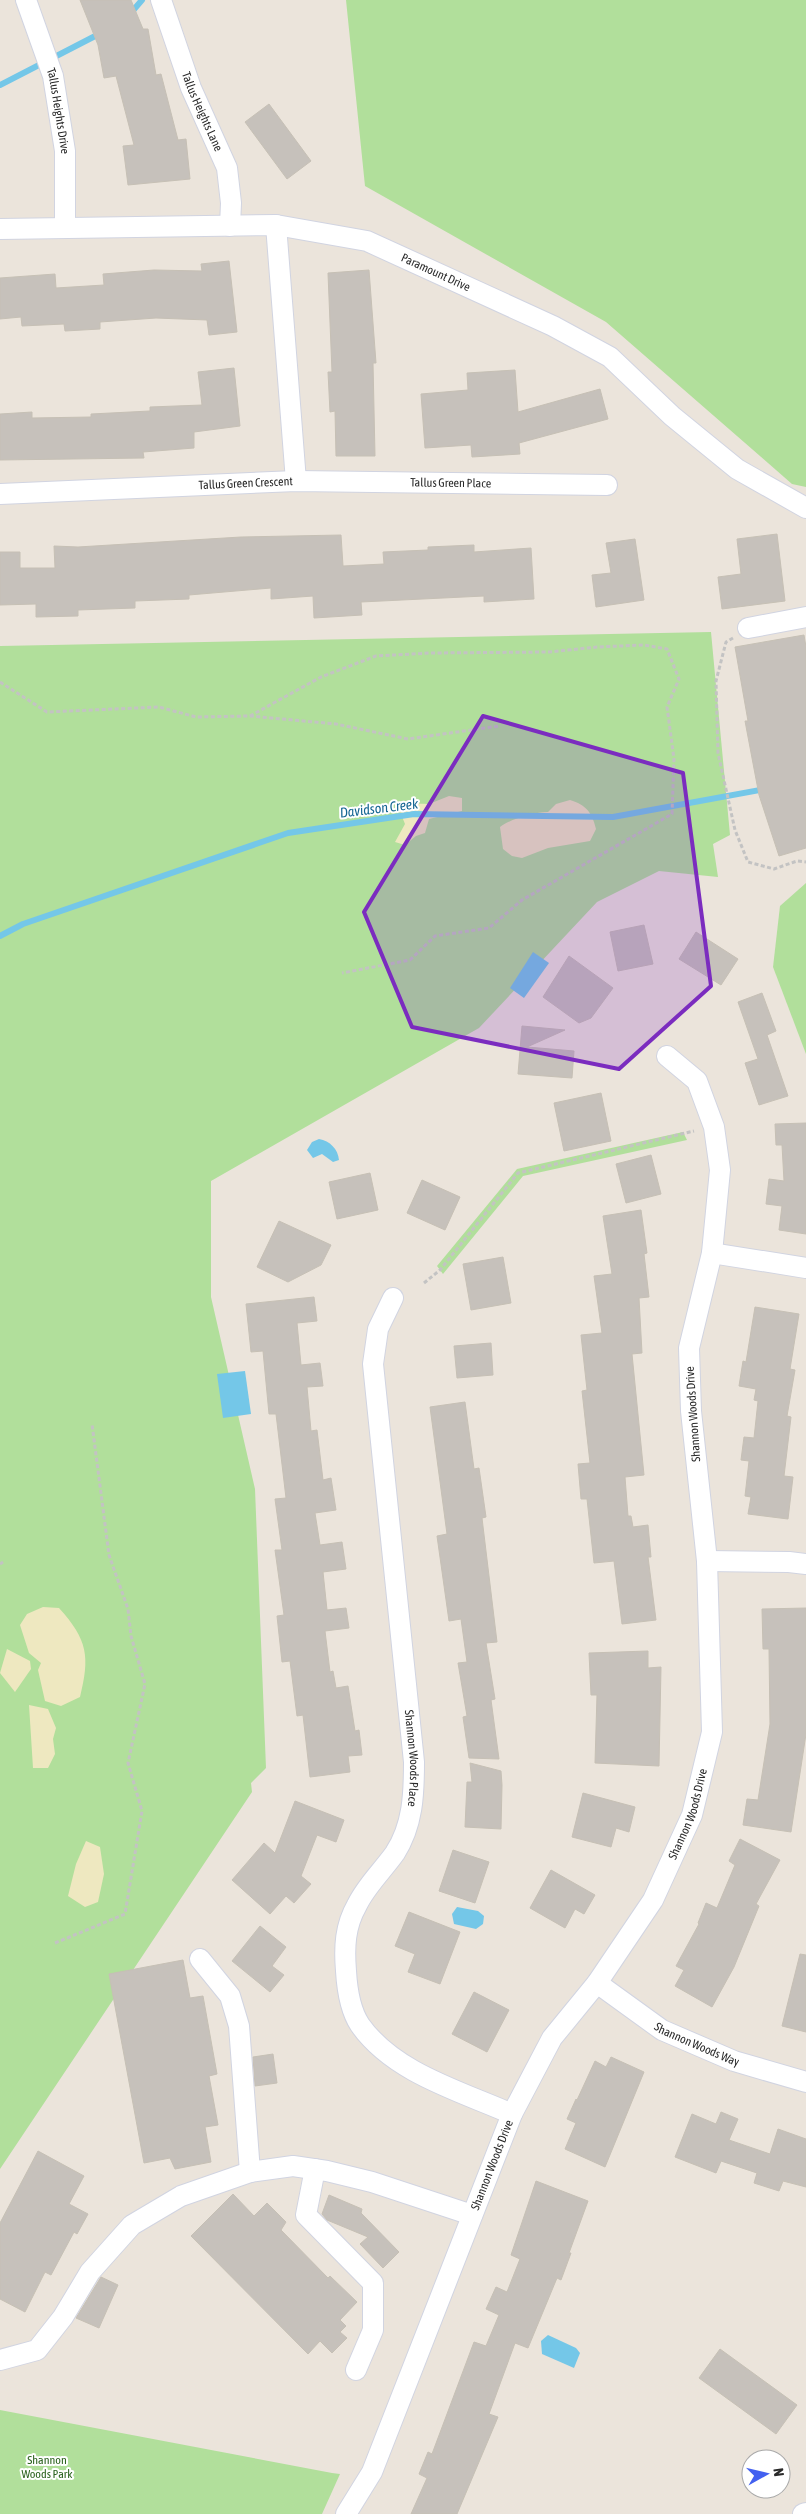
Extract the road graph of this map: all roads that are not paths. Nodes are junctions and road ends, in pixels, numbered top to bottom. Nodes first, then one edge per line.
1 (26, 0) edge
2 (161, 0) edge
3 (276, 225) junction
4 (230, 226) junction
5 (65, 228) junction
6 (0, 230) edge
7 (296, 481) junction
8 (607, 485) dead end
9 (0, 494) edge
10 (806, 508) edge
11 (806, 617) edge
12 (748, 628) road end
13 (667, 1056) dead end
14 (712, 1253) junction
15 (806, 1268) edge
16 (392, 1298) dead end
17 (707, 1561) junction
18 (806, 1564) edge
19 (200, 1959) dead end
20 (597, 1983) junction
21 (806, 2082) edge
22 (512, 2114) junction
23 (315, 2169) junction
24 (250, 2172) junction
25 (472, 2216) junction
26 (0, 2360) edge
27 (356, 2370) dead end
28 (346, 2514) edge

1 - 5 street, Tallus Heights Drive
2 - 4 street, Tallus Heights Lane
3 - 4 street, Paramount Drive
3 - 7 street, Tallus Green Crescent
3 - 10 street, Paramount Drive
4 - 5 street, Paramount Drive
5 - 6 street, Paramount Drive
7 - 8 street, Tallus Green Place
7 - 9 street, Tallus Green Crescent
11 - 12 street
13 - 14 street, Shannon Woods Drive
14 - 15 street
14 - 17 street, Shannon Woods Drive
16 - 22 street, Shannon Woods Place
17 - 18 street
17 - 20 street, Shannon Woods Drive
19 - 24 street
20 - 21 street, Shannon Woods Way
20 - 22 street, Shannon Woods Drive
22 - 25 street, Shannon Woods Drive
23 - 24 street
23 - 25 street
23 - 27 street
24 - 26 street
25 - 28 street, Shannon Woods Drive

